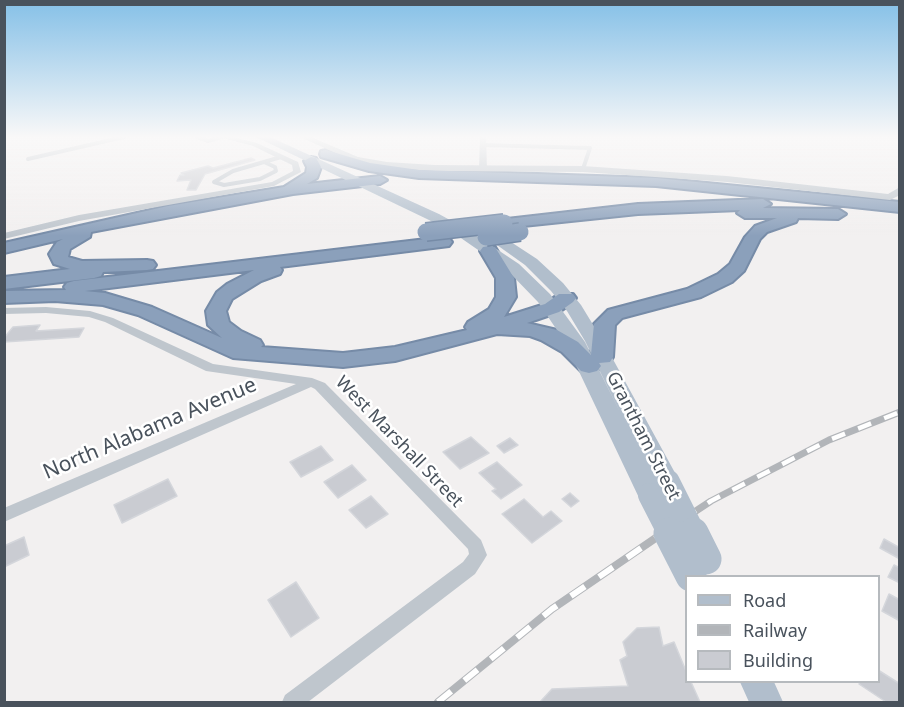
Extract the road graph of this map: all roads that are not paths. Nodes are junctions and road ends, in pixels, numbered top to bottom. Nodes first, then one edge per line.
1 (239, 170) edge
2 (276, 170) edge
3 (296, 170) edge
4 (314, 170) edge
5 (331, 170) edge
6 (352, 170) edge
7 (389, 170) edge
8 (484, 170) edge
9 (597, 170) edge
10 (498, 176) junction
11 (358, 182) junction
12 (377, 185) junction
13 (900, 190) edge
14 (265, 195) junction
15 (896, 204) edge
16 (845, 214) junction
17 (900, 218) edge
18 (108, 224) junction
19 (4, 236) edge
20 (4, 248) edge
21 (489, 251) junction
22 (345, 254) junction
23 (150, 266) junction
24 (4, 283) edge
25 (4, 296) edge
26 (559, 303) junction
27 (4, 311) edge
28 (491, 329) junction
29 (456, 337) junction
30 (284, 357) junction
31 (596, 362) junction
32 (312, 382) junction
33 (4, 515) edge
34 (701, 572) edge
35 (292, 702) edge

1 - 2 lane
3 - 19 street
4 - 14 highway
5 - 11 main road
6 - 12 main road
7 - 10 highway
8 - 10 highway
9 - 15 street
10 - 15 highway
11 - 12 highway
11 - 14 highway
12 - 14 highway
12 - 21 main road
12 - 26 main road
13 - 15 street
14 - 18 highway
15 - 23 highway, bridge
16 - 17 highway
16 - 22 highway, bridge
16 - 31 highway
18 - 20 highway
18 - 23 highway
21 - 26 main road
21 - 29 highway
22 - 25 highway
22 - 30 highway
23 - 24 highway
25 - 30 highway
26 - 28 highway
26 - 31 main road, Grantham Street
27 - 32 street, West Marshall Street
28 - 29 highway
28 - 31 highway
29 - 30 highway
31 - 34 main road, Grantham Street, bridge
32 - 33 street, North Alabama Avenue
32 - 35 street, West Marshall Street

